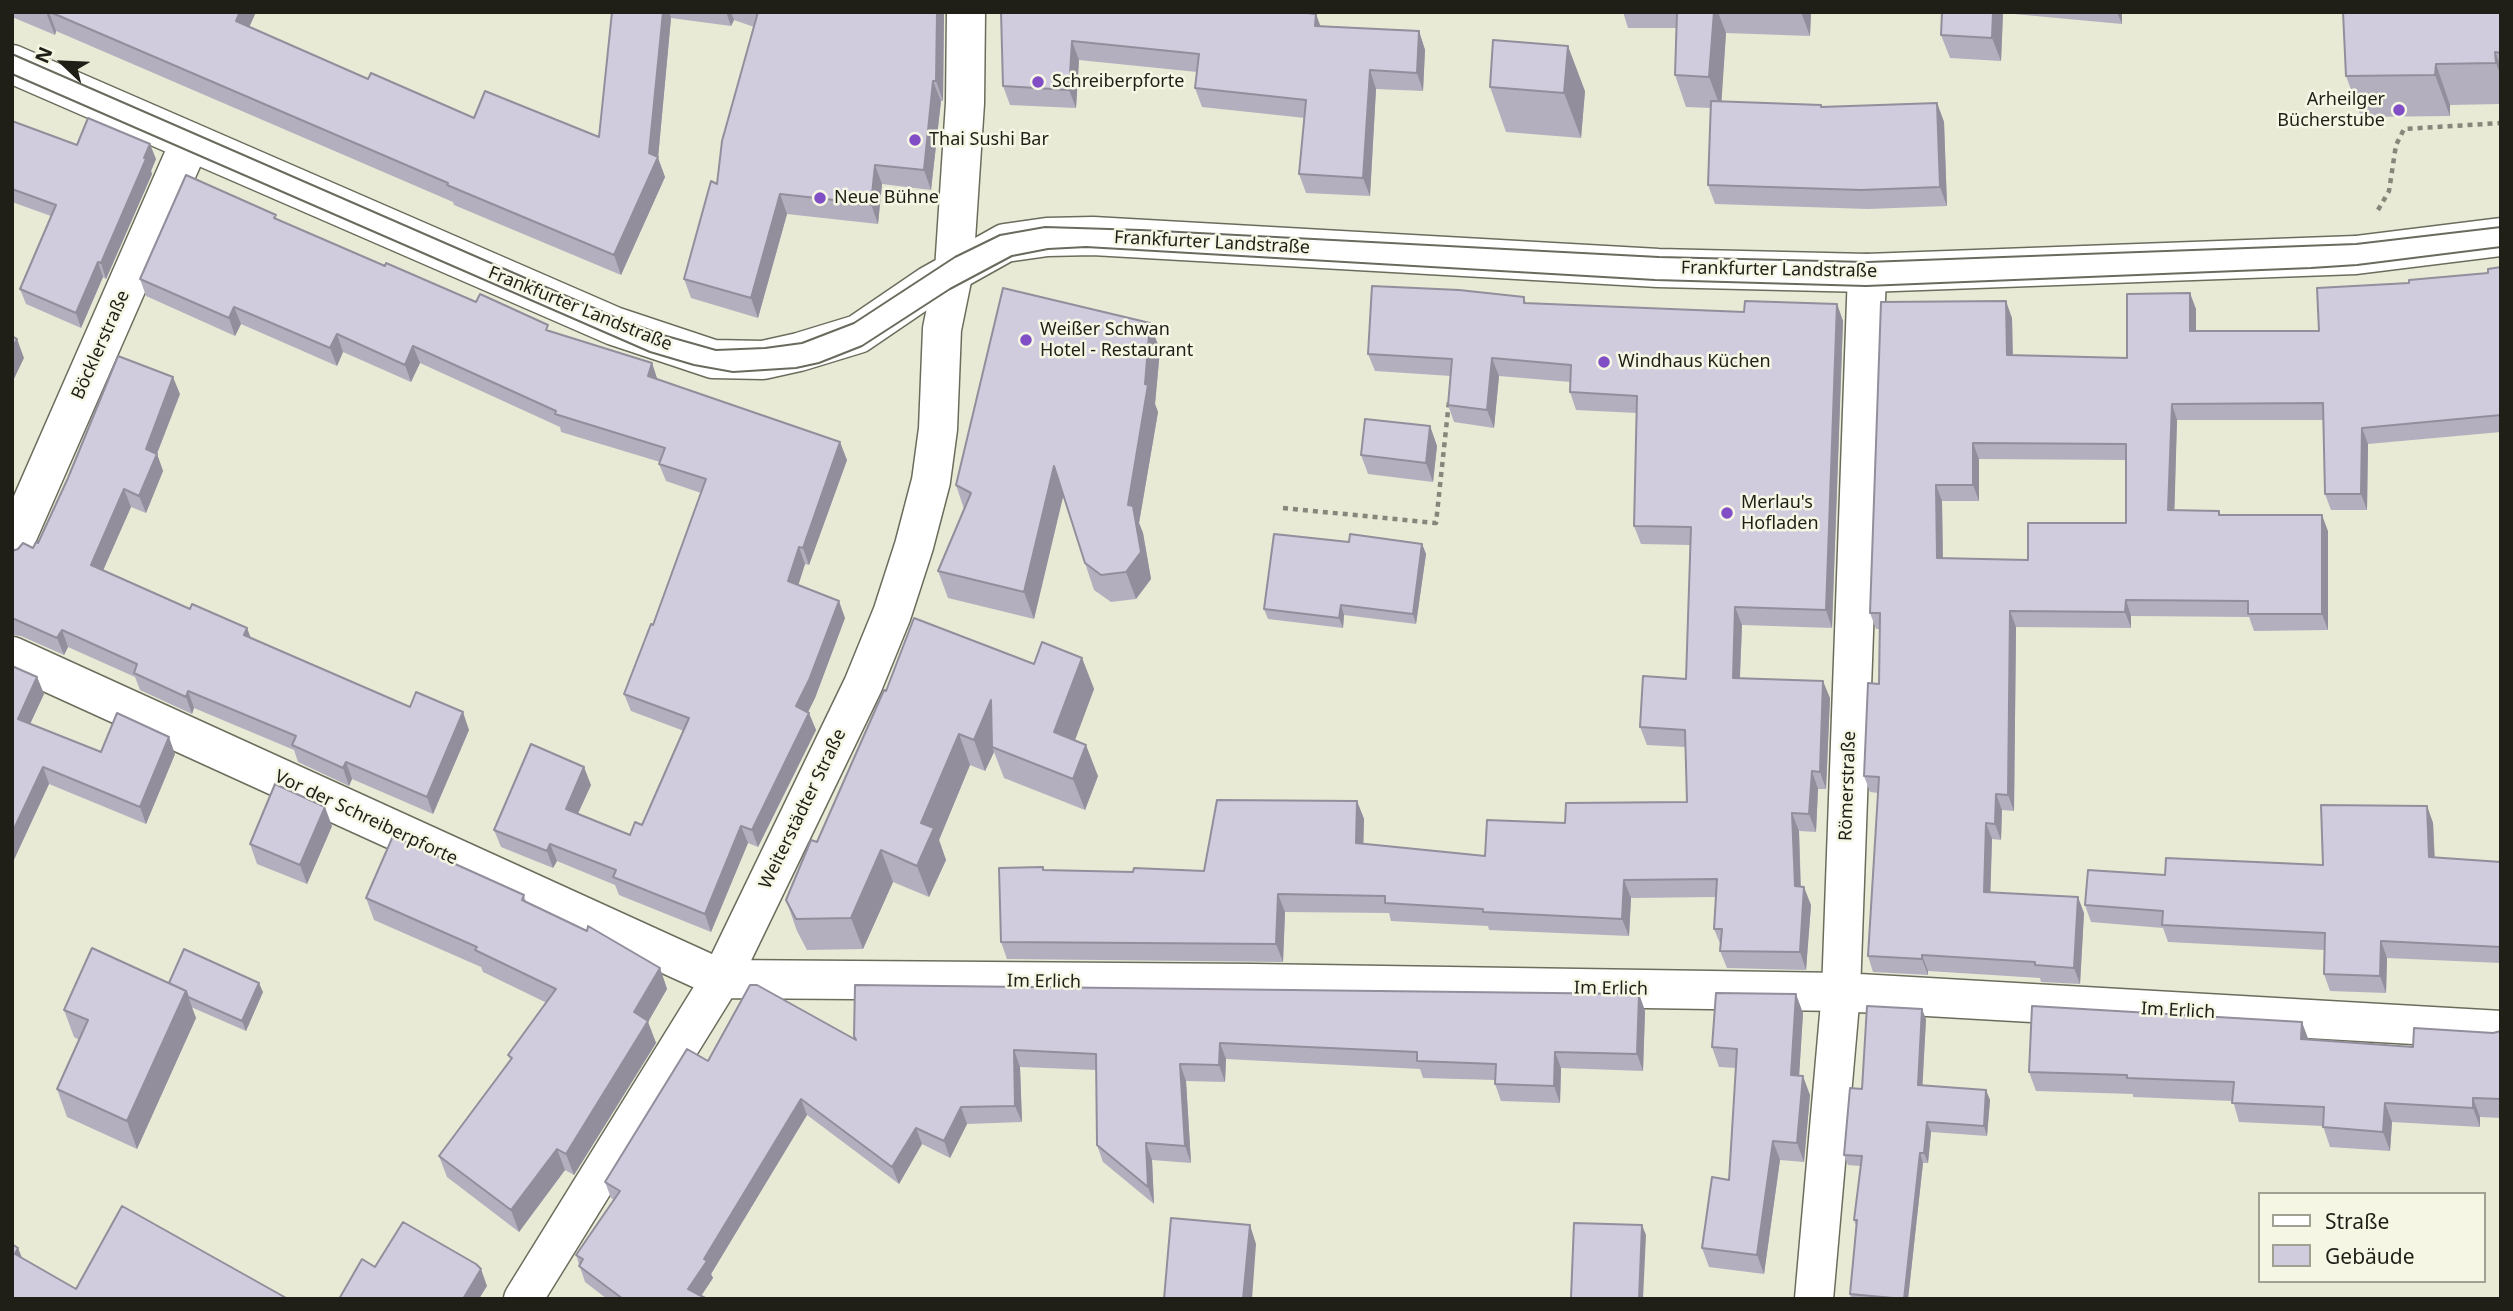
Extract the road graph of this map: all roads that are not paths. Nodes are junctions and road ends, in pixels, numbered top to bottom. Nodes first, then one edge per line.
1 (966, 12) edge
2 (12, 64) edge
3 (190, 142) junction
4 (2501, 237) edge
5 (954, 270) junction
6 (1867, 273) junction
7 (12, 548) edge
8 (12, 656) edge
9 (721, 979) junction
10 (1841, 992) junction
11 (2501, 1030) edge
12 (523, 1299) edge
13 (1814, 1299) edge

1 - 5 street, Weiterstädter Straße
2 - 3 street, Frankfurter Landstraße
3 - 5 street, Frankfurter Landstraße
3 - 7 street, Böcklerstraße
4 - 6 street, Frankfurter Landstraße
5 - 6 street, Frankfurter Landstraße
5 - 9 street, Weiterstädter Straße
6 - 10 street, Römerstraße
8 - 9 street, Vor der Schreiberpforte
9 - 10 street, Im Erlich
9 - 12 street, Weiterstädter Straße
10 - 11 street, Im Erlich
10 - 13 street, Römerstraße

